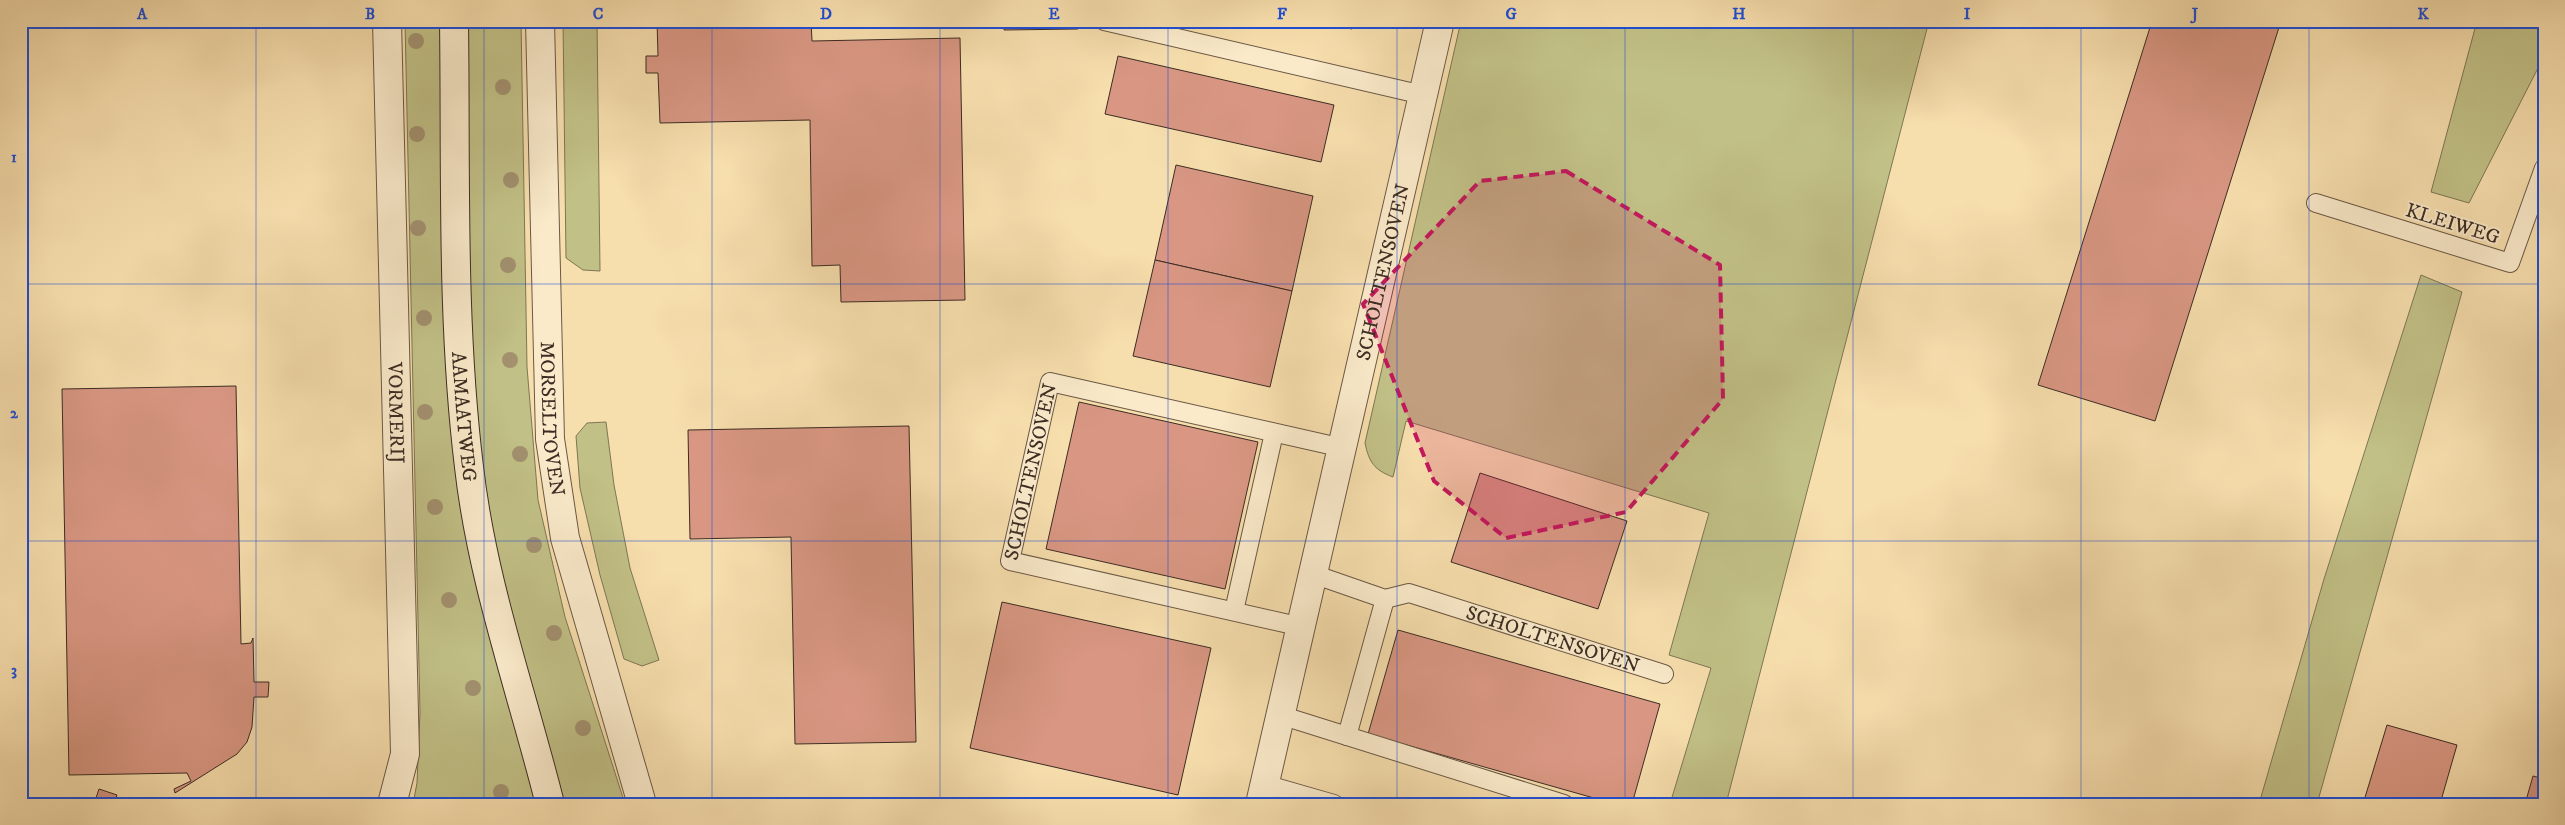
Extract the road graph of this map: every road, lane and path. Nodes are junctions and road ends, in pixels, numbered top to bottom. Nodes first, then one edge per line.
1 (387, 21) edge
2 (454, 21) edge
3 (540, 21) edge
4 (1104, 21) edge
5 (1440, 21) edge
6 (1423, 95) junction
7 (2544, 168) edge
8 (2316, 203) dead end
9 (1274, 433) junction
10 (1343, 448) junction
11 (1313, 574) junction
12 (1385, 599) junction
13 (1234, 611) junction
14 (1302, 627) junction
15 (1664, 674) dead end
16 (1280, 715) junction
17 (1348, 736) junction
18 (1262, 794) edge
19 (392, 804) edge
20 (550, 804) edge
21 (642, 804) edge
22 (1334, 804) edge
23 (1564, 804) edge

1 - 19 street, VORMERIJ
2 - 20 street, AAMAATWEG
3 - 21 street, MORSELTOVEN
4 - 6 lane
5 - 6 street, SCHOLTENSOVEN
6 - 10 street, SCHOLTENSOVEN
7 - 8 lane, KLEIWEG
9 - 10 lane, SCHOLTENSOVEN
9 - 13 lane
9 - 13 lane, SCHOLTENSOVEN
10 - 11 street, SCHOLTENSOVEN
11 - 12 lane
11 - 14 street, SCHOLTENSOVEN
12 - 15 lane, SCHOLTENSOVEN
12 - 17 lane
13 - 14 lane, SCHOLTENSOVEN
14 - 16 street, SCHOLTENSOVEN
16 - 17 lane
16 - 18 street, SCHOLTENSOVEN
17 - 23 lane
18 - 22 lane, SCHOLTENSOVEN

